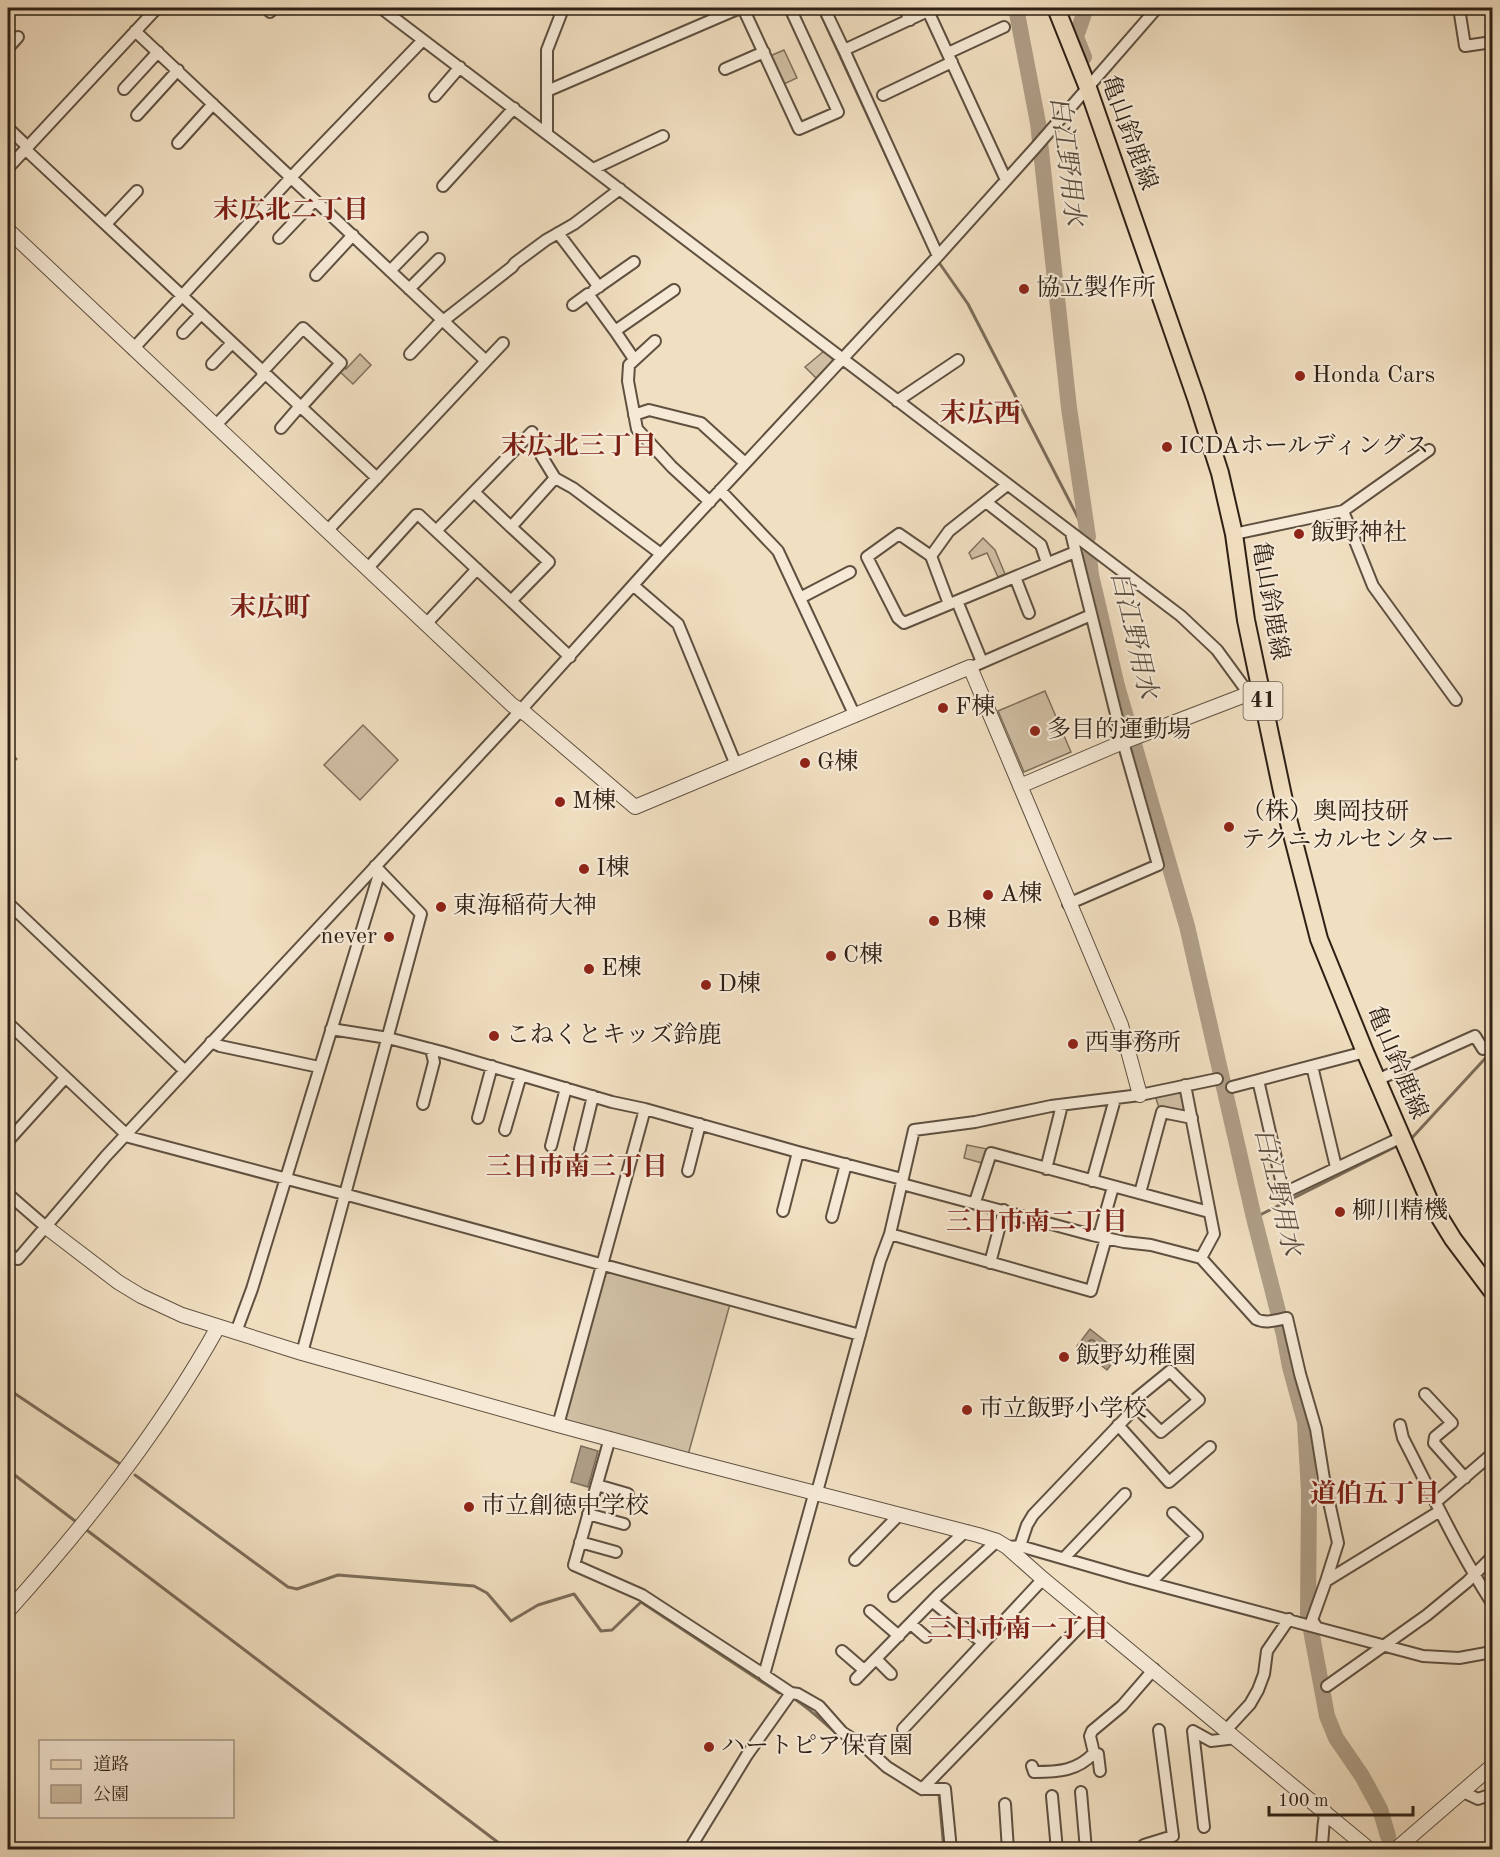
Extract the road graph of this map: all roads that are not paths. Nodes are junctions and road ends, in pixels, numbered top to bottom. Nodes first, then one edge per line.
1 (157, 8) edge
2 (741, 8) edge
3 (790, 8) edge
4 (824, 8) edge
5 (904, 8) edge
6 (1056, 8) edge
7 (1157, 8) edge
8 (1459, 8) edge
9 (932, 9) edge
10 (390, 10) edge
11 (561, 10) edge
12 (910, 20) junction
13 (1004, 27) dead end
14 (135, 31) junction
15 (18, 37) dead end
16 (423, 40) junction
17 (1492, 42) edge
18 (8, 48) edge
19 (844, 50) junction
20 (158, 52) junction
21 (764, 52) junction
22 (950, 58) junction
23 (460, 67) junction
24 (725, 69) dead end
25 (178, 70) junction
26 (1088, 88) junction
27 (124, 89) dead end
28 (547, 91) junction
29 (883, 94) dead end
30 (435, 96) dead end
31 (213, 104) junction
32 (514, 108) junction
33 (137, 115) dead end
34 (8, 128) edge
35 (547, 133) junction
36 (663, 136) dead end
37 (178, 143) dead end
38 (26, 148) junction
39 (8, 168) edge
40 (593, 169) junction
41 (293, 178) junction
42 (1006, 180) junction
43 (443, 186) dead end
44 (620, 189) junction
45 (137, 191) dead end
46 (315, 200) junction
47 (106, 224) junction
48 (8, 230) edge
49 (558, 233) junction
50 (353, 235) junction
51 (279, 238) dead end
52 (422, 238) dead end
53 (938, 256) junction
54 (439, 259) dead end
55 (634, 262) dead end
56 (390, 271) junction
57 (316, 275) dead end
58 (598, 287) junction
59 (410, 289) junction
60 (674, 290) dead end
61 (588, 294) junction
62 (181, 295) junction
63 (573, 305) dead end
64 (201, 314) junction
65 (442, 321) junction
66 (615, 331) junction
67 (183, 333) dead end
68 (655, 341) dead end
69 (232, 343) junction
70 (503, 343) dead end
71 (133, 349) junction
72 (410, 354) dead end
73 (634, 359) junction
74 (843, 359) junction
75 (958, 360) dead end
76 (486, 361) junction
77 (212, 364) dead end
78 (264, 373) junction
79 (897, 401) junction
80 (301, 406) junction
81 (634, 415) junction
82 (215, 426) junction
83 (281, 428) dead end
84 (1429, 450) dead end
85 (745, 463) junction
86 (377, 478) junction
87 (555, 478) junction
88 (1007, 485) junction
89 (720, 490) junction
90 (474, 492) junction
91 (710, 501) junction
92 (986, 502) junction
93 (1343, 511) junction
94 (511, 526) junction
95 (327, 531) junction
96 (436, 531) junction
97 (1071, 533) junction
98 (1234, 534) junction
99 (1075, 552) junction
100 (661, 554) junction
101 (931, 556) junction
102 (1047, 563) junction
103 (367, 568) junction
104 (477, 569) junction
105 (850, 572) dead end
106 (1015, 578) junction
107 (633, 586) junction
108 (800, 598) junction
109 (511, 601) junction
110 (953, 603) junction
111 (1029, 613) dead end
112 (1091, 615) junction
113 (426, 624) junction
114 (570, 657) junction
115 (976, 665) junction
116 (1261, 689) junction
117 (1456, 700) dead end
118 (520, 711) junction
119 (855, 716) junction
120 (1129, 740) junction
121 (736, 765) junction
122 (1020, 786) junction
123 (377, 868) junction
124 (8, 903) edge
125 (1068, 904) junction
126 (8, 1023) edge
127 (331, 1029) junction
128 (388, 1038) junction
129 (211, 1042) junction
130 (1492, 1043) edge
131 (431, 1049) junction
132 (1365, 1052) junction
133 (492, 1066) junction
134 (1312, 1066) junction
135 (319, 1067) junction
136 (185, 1071) junction
137 (521, 1075) junction
138 (65, 1078) junction
139 (1217, 1079) dead end
140 (1258, 1080) junction
141 (1377, 1080) junction
142 (1185, 1085) junction
143 (1232, 1087) dead end
144 (566, 1088) junction
145 (1140, 1095) junction
146 (593, 1096) junction
147 (1115, 1098) junction
148 (423, 1104) dead end
149 (1062, 1105) junction
150 (645, 1109) junction
151 (478, 1118) dead end
152 (1192, 1118) junction
153 (700, 1124) junction
154 (505, 1130) dead end
155 (126, 1135) junction
156 (1402, 1137) junction
157 (8, 1141) edge
158 (551, 1146) dead end
159 (580, 1149) dead end
160 (798, 1152) junction
161 (846, 1164) junction
162 (1336, 1167) junction
163 (1046, 1169) junction
164 (688, 1171) dead end
165 (286, 1178) junction
166 (902, 1181) junction
167 (1092, 1181) junction
168 (1113, 1187) junction
169 (8, 1194) edge
170 (344, 1194) junction
171 (1140, 1194) junction
172 (975, 1202) junction
173 (1004, 1210) junction
174 (783, 1211) dead end
175 (1209, 1212) junction
176 (832, 1217) dead end
177 (46, 1227) junction
178 (890, 1234) junction
179 (1102, 1237) junction
180 (8, 1255) edge
181 (1201, 1258) junction
182 (990, 1263) junction
183 (601, 1265) junction
184 (1492, 1289) edge
185 (218, 1327) junction
186 (236, 1332) junction
187 (860, 1335) junction
188 (302, 1353) junction
189 (1425, 1394) dead end
190 (1136, 1407) junction
191 (558, 1425) junction
192 (1118, 1425) junction
193 (1400, 1425) dead end
194 (610, 1438) junction
195 (1210, 1447) dead end
196 (1492, 1454) edge
197 (1465, 1478) junction
198 (597, 1485) junction
199 (816, 1492) junction
200 (628, 1494) dead end
201 (1125, 1494) dead end
202 (1438, 1506) junction
203 (588, 1514) junction
204 (900, 1514) junction
205 (1173, 1514) dead end
206 (624, 1524) dead end
207 (966, 1531) junction
208 (580, 1542) junction
209 (1008, 1545) junction
210 (616, 1552) dead end
211 (1492, 1557) edge
212 (1064, 1558) junction
213 (855, 1560) dead end
214 (1474, 1574) junction
215 (1043, 1579) junction
216 (1326, 1581) junction
217 (1150, 1583) junction
218 (894, 1596) dead end
219 (933, 1602) junction
220 (1492, 1604) edge
221 (8, 1611) edge
222 (870, 1611) dead end
223 (1089, 1617) junction
224 (1289, 1619) junction
225 (911, 1623) junction
226 (1312, 1625) junction
227 (899, 1636) junction
228 (926, 1637) dead end
229 (982, 1643) junction
230 (1385, 1645) junction
231 (842, 1651) dead end
232 (1492, 1652) edge
233 (876, 1659) junction
234 (1154, 1669) junction
235 (864, 1670) junction
236 (764, 1673) junction
237 (891, 1674) dead end
238 (856, 1679) dead end
239 (1327, 1686) dead end
240 (791, 1693) junction
241 (903, 1729) dead end
242 (1159, 1730) dead end
243 (1231, 1734) junction
244 (1094, 1753) junction
245 (1032, 1766) dead end
246 (1492, 1766) edge
247 (1100, 1771) dead end
248 (924, 1789) junction
249 (1081, 1792) dead end
250 (1463, 1792) junction
251 (1492, 1794) edge
252 (1052, 1796) dead end
253 (1005, 1804) dead end
254 (1326, 1812) junction
255 (1204, 1827) dead end
256 (689, 1850) edge
257 (951, 1850) edge
258 (1008, 1850) edge
259 (1057, 1850) edge
260 (1086, 1850) edge
261 (1139, 1850) edge
262 (1313, 1850) edge
263 (1370, 1850) edge
264 (1395, 1850) edge

1 - 14 street
2 - 21 street
2 - 28 street
3 - 21 street
4 - 19 street
5 - 12 street
6 - 26 main road, 亀山鈴鹿線 / 41
7 - 26 street
8 - 17 street
9 - 12 street
9 - 22 street
10 - 16 street
11 - 28 street
12 - 19 street
13 - 22 street
14 - 20 street
14 - 38 street
15 - 18 street
16 - 23 street
16 - 41 street
19 - 53 street
20 - 25 street
20 - 27 street
21 - 24 street
22 - 29 street
22 - 42 street
23 - 30 street
23 - 32 street
25 - 31 street
25 - 33 street
26 - 42 street
26 - 98 main road, 亀山鈴鹿線 / 41
28 - 35 street
31 - 37 street
31 - 41 street
32 - 35 street
32 - 43 street
34 - 38 street
35 - 40 street
36 - 40 street
38 - 39 street
38 - 47 street
40 - 44 street
41 - 46 street
41 - 62 street
42 - 53 street
44 - 49 street
44 - 74 street
45 - 47 street
46 - 50 street
46 - 51 street
47 - 62 street
48 - 71 street
49 - 58 street
49 - 65 street
50 - 56 street
50 - 57 street
52 - 56 street
53 - 74 street
54 - 59 street
55 - 58 street
56 - 59 street
58 - 61 street
59 - 65 street
60 - 66 street
61 - 63 street
61 - 66 street
62 - 64 street
62 - 71 street
64 - 67 street
64 - 69 street
65 - 72 street
65 - 76 street
66 - 73 street
68 - 73 street
69 - 77 street
69 - 78 street
70 - 76 street
71 - 82 street
73 - 81 street
74 - 79 street
74 - 85 street
75 - 79 street
76 - 86 street
78 - 80 street
78 - 80 street
78 - 82 street
79 - 88 street
80 - 83 street
80 - 86 street
81 - 85 street
81 - 91 street
82 - 95 street
84 - 93 street
85 - 89 street
86 - 95 street
87 - 90 street
87 - 94 street
87 - 100 street
88 - 92 street
88 - 97 street
89 - 91 street
89 - 108 street
90 - 94 street
90 - 96 street
91 - 100 street
92 - 101 street
92 - 102 street
93 - 98 street
93 - 117 street
94 - 109 street
95 - 103 street
96 - 103 street
96 - 104 street
97 - 99 street
97 - 116 street
98 - 116 main road, 亀山鈴鹿線 / 41
99 - 102 street
99 - 112 street
100 - 107 street
101 - 110 street
101 - 110 street
102 - 106 street
103 - 113 street
104 - 109 street
104 - 113 street
105 - 108 street
106 - 110 street
106 - 111 street
107 - 114 street
107 - 121 street
108 - 119 street
109 - 114 street
110 - 115 street
112 - 115 street
112 - 120 street
113 - 118 street
114 - 118 street
115 - 119 street
115 - 122 street
116 - 120 street
116 - 132 main road, 亀山鈴鹿線 / 41
118 - 121 street
118 - 123 street
119 - 121 street
120 - 122 street
120 - 125 street
122 - 125 street
123 - 127 street
123 - 128 street
123 - 129 street
124 - 136 street
125 - 145 street
126 - 138 street
127 - 128 street
127 - 135 street
128 - 131 street
128 - 170 street
129 - 135 street
129 - 136 street
130 - 141 street
131 - 133 street
131 - 148 street
132 - 134 street
132 - 141 main road, 亀山鈴鹿線 / 41
133 - 137 street
133 - 151 street
134 - 140 street
134 - 162 street
135 - 165 street
136 - 155 street
137 - 144 street
137 - 154 street
138 - 155 street
138 - 157 street
139 - 142 street
140 - 143 street
140 - 162 street
141 - 156 main road, 亀山鈴鹿線 / 41
142 - 145 street
142 - 152 street
144 - 146 street
144 - 158 street
145 - 147 street
146 - 150 street
146 - 159 street
147 - 149 street
147 - 167 street
149 - 163 street
149 - 166 street
150 - 153 street
150 - 183 street
152 - 171 street
152 - 175 street
153 - 160 street
153 - 164 street
155 - 165 street
155 - 177 street
156 - 162 street
156 - 184 main road, 亀山鈴鹿線 / 41
160 - 161 street
160 - 174 street
161 - 166 street
161 - 176 street
163 - 167 street
163 - 172 street
165 - 170 street
165 - 186 street
166 - 172 street
166 - 178 street
167 - 168 street
168 - 171 street
168 - 179 street
169 - 177 street
170 - 183 street
170 - 188 street
171 - 175 street
172 - 173 street
173 - 179 street
173 - 182 street
175 - 181 street
177 - 180 street
177 - 185 street
178 - 182 street
178 - 187 street
179 - 181 street
179 - 182 street
181 - 216 street
183 - 187 street
183 - 191 street
185 - 186 street
185 - 221 street
186 - 188 street
187 - 199 street
188 - 191 street
189 - 197 street
190 - 190 street
190 - 192 street
191 - 194 street
192 - 195 street
192 - 209 street
193 - 202 street
194 - 198 street
194 - 199 street
196 - 197 street
197 - 202 street
198 - 200 street
198 - 203 street
199 - 204 street
199 - 236 street
201 - 212 street
202 - 214 street
202 - 216 street
203 - 206 street
203 - 208 street
204 - 207 street
204 - 213 street
205 - 217 street
207 - 209 street
207 - 218 street
208 - 210 street
208 - 236 street
209 - 212 street
209 - 215 street
209 - 219 street
211 - 214 street
212 - 217 street
214 - 220 street
214 - 230 street
215 - 223 street
215 - 229 street
216 - 226 street
217 - 224 street
219 - 225 street
219 - 229 street
222 - 227 street
223 - 234 street
223 - 248 street
224 - 226 street
224 - 243 street
225 - 227 street
225 - 228 street
226 - 230 street
227 - 233 street
229 - 241 street
230 - 232 street
230 - 239 street
231 - 235 street
233 - 235 street
233 - 237 street
234 - 243 street
234 - 244 street
235 - 238 street
236 - 240 street
240 - 248 street
240 - 256 street
242 - 261 street
243 - 254 street
243 - 255 street
244 - 245 street
244 - 247 street
246 - 250 street
248 - 257 street
249 - 260 street
250 - 251 street
250 - 264 street
252 - 259 street
253 - 258 street
254 - 262 street
254 - 263 street

